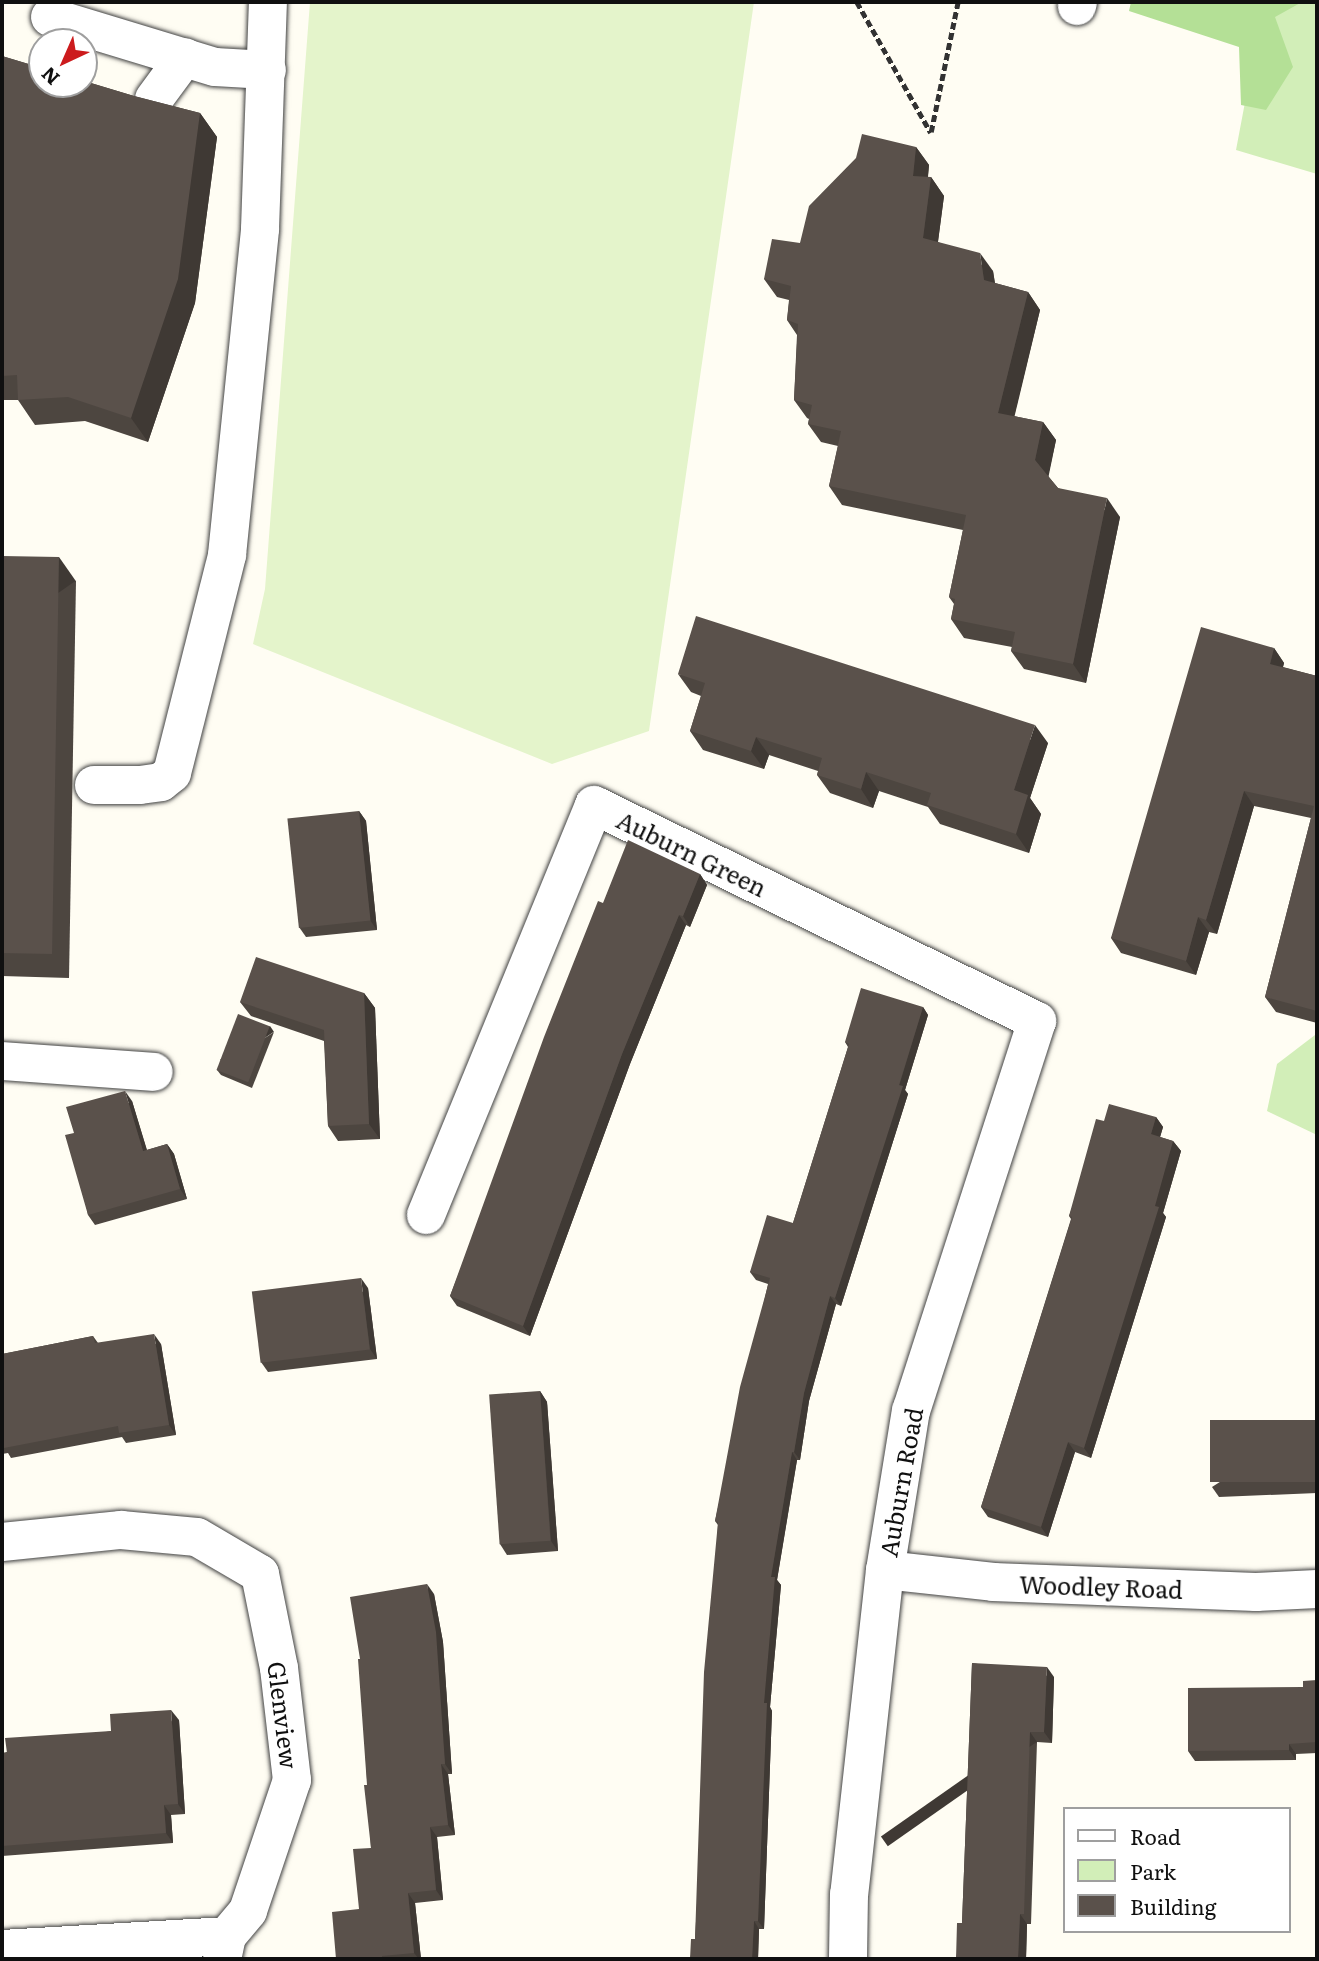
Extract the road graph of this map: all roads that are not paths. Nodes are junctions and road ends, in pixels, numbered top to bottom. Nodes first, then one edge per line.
1 (268, 2) edge
2 (50, 17) dead end
3 (185, 57) junction
4 (267, 70) junction
5 (154, 99) edge
6 (94, 785) dead end
7 (1037, 1021) joint
8 (2, 1061) edge
9 (154, 1072) dead end
10 (426, 1215) dead end
11 (2, 1542) edge
12 (885, 1570) junction
13 (1317, 1589) edge
14 (225, 1948) edge
15 (2, 1949) edge
16 (848, 1959) edge

1 - 4 street
2 - 3 street
3 - 4 street
3 - 5 street
4 - 6 street
7 - 10 street, Auburn Green
7 - 12 street, Auburn Road
8 - 9 street
11 - 14 street, Glenview
12 - 13 street, Woodley Road
12 - 16 street, Auburn Road
14 - 15 street, Glenview

